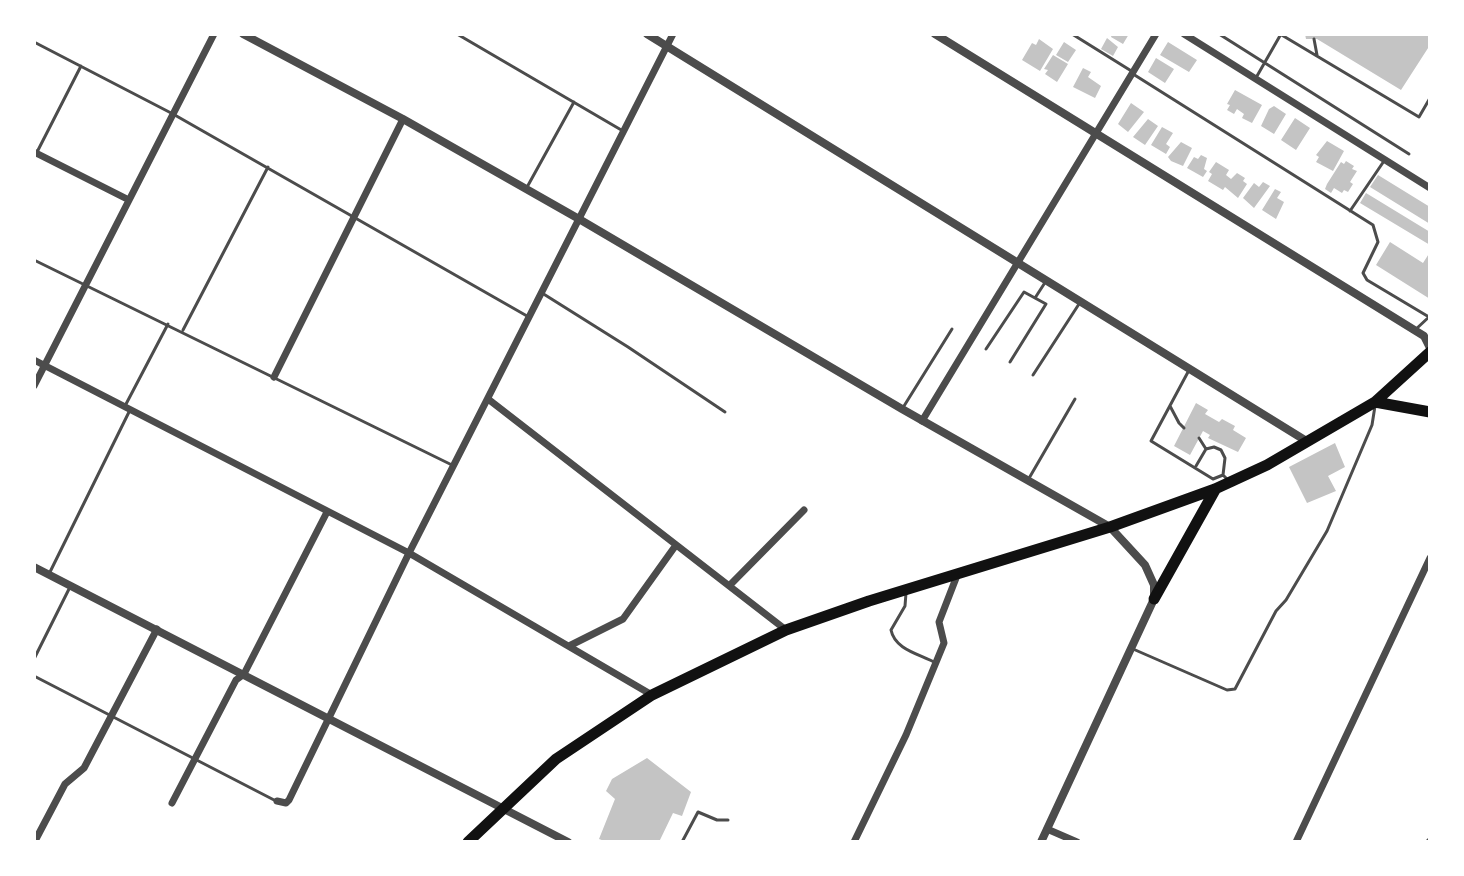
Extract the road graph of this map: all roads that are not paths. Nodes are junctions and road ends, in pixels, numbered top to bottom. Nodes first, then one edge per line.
1 (214, 34) edge
2 (243, 34) edge
3 (457, 34) edge
4 (647, 34) edge
5 (673, 34) edge
6 (935, 34) edge
7 (1072, 34) edge
8 (1156, 34) edge
9 (1184, 34) edge
10 (1219, 34) edge
11 (1280, 34) edge
12 (1314, 39) dead end
13 (34, 42) edge
14 (667, 46) junction
15 (1317, 56) junction
16 (1265, 61) junction
17 (81, 66) junction
18 (1133, 73) junction
19 (1255, 78) junction
20 (1430, 98) edge
21 (574, 102) junction
22 (173, 114) junction
23 (403, 119) junction
24 (624, 131) junction
25 (1096, 133) junction
26 (35, 154) edge
27 (1409, 154) dead end
28 (1385, 159) junction
29 (268, 167) junction
30 (1430, 188) edge
31 (526, 189) junction
32 (129, 200) junction
33 (1350, 211) junction
34 (355, 217) junction
35 (579, 219) junction
36 (34, 260) edge
37 (1019, 263) junction
38 (1047, 280) junction
39 (86, 283) junction
40 (542, 293) junction
41 (1035, 298) junction
42 (1081, 301) junction
43 (529, 317) junction
44 (1430, 317) edge
45 (168, 324) junction
46 (952, 329) dead end
47 (1415, 330) junction
48 (182, 331) junction
49 (986, 349) dead end
50 (1430, 350) edge
51 (34, 360) edge
52 (1010, 362) dead end
53 (44, 366) junction
54 (1190, 369) junction
55 (1033, 375) dead end
56 (274, 377) junction
57 (34, 386) edge
58 (488, 399) junction
59 (1075, 399) dead end
60 (1375, 402) junction
61 (1170, 406) junction
62 (128, 408) junction
63 (902, 409) junction
64 (725, 412) dead end
65 (1430, 412) edge
66 (922, 421) junction
67 (1184, 428) dead end
68 (1199, 438) dead end
69 (1308, 442) junction
70 (1206, 449) junction
71 (454, 466) junction
72 (1195, 468) junction
73 (1227, 479) junction
74 (1028, 480) junction
75 (1215, 489) junction
76 (804, 510) dead end
77 (327, 512) junction
78 (1110, 527) junction
79 (676, 545) junction
80 (409, 553) junction
81 (1430, 558) edge
82 (34, 567) edge
83 (958, 573) junction
84 (49, 574) junction
85 (71, 585) junction
86 (730, 585) junction
87 (907, 589) junction
88 (1154, 599) junction
89 (157, 629) junction
90 (786, 630) junction
91 (569, 646) junction
92 (1133, 649) junction
93 (34, 659) edge
94 (936, 663) junction
95 (244, 674) junction
96 (34, 676) edge
97 (652, 695) junction
98 (111, 716) junction
99 (328, 717) junction
100 (196, 759) junction
101 (277, 801) joint
102 (172, 803) dead end
103 (503, 807) junction
104 (728, 820) dead end
105 (1047, 829) junction
106 (38, 839) edge
107 (468, 842) edge
108 (568, 842) edge
109 (682, 842) edge
110 (854, 842) edge
111 (1041, 842) edge
112 (1077, 842) edge
113 (1296, 842) edge

1 - 22 street
2 - 23 street
3 - 21 lane
4 - 14 street
5 - 14 street
6 - 25 street
7 - 18 lane
8 - 18 street
9 - 19 street
10 - 16 lane
11 - 15 lane
11 - 16 lane
12 - 15 lane
13 - 17 lane
14 - 24 street
14 - 37 street
15 - 20 lane
16 - 19 lane
16 - 27 lane
17 - 22 lane
17 - 26 lane
18 - 25 street
18 - 33 lane
19 - 28 street
21 - 24 lane
21 - 31 lane
22 - 29 lane
22 - 32 street
23 - 31 street
23 - 34 street
24 - 35 street
25 - 37 street
25 - 47 street
26 - 32 street
28 - 30 street
28 - 33 lane
29 - 34 lane
29 - 48 lane
31 - 35 street
32 - 39 street
33 - 44 lane
34 - 43 lane
34 - 56 street
35 - 40 street
35 - 63 street
36 - 39 lane
37 - 38 street
37 - 66 street
38 - 41 lane
38 - 42 street
39 - 45 lane
39 - 53 street
40 - 43 street
40 - 64 lane
41 - 49 lane
41 - 52 lane
42 - 54 street
42 - 55 lane
43 - 58 street
44 - 47 lane
45 - 48 lane
45 - 62 lane
46 - 63 lane
47 - 50 street
48 - 56 lane
50 - 60 main road
51 - 53 street
53 - 57 street
53 - 62 street
54 - 61 lane
54 - 69 street
56 - 71 lane
58 - 71 street
58 - 79 street
59 - 74 lane
60 - 65 main road
60 - 69 main road
60 - 92 lane
61 - 67 lane
61 - 72 lane
62 - 77 street
62 - 84 lane
63 - 66 street
66 - 74 street
68 - 70 lane
69 - 73 main road
70 - 72 lane
70 - 73 lane
71 - 80 street
72 - 73 lane
73 - 75 main road
74 - 78 street
75 - 78 main road
75 - 88 main road
76 - 86 street
77 - 80 street
77 - 95 street
78 - 83 main road
78 - 88 street
79 - 86 street
79 - 91 street
80 - 91 street
80 - 99 street
81 - 113 street
82 - 84 street
83 - 87 main road
83 - 94 street
84 - 85 street
85 - 89 street
85 - 93 lane
86 - 90 street
87 - 90 main road
87 - 94 lane
88 - 92 street
89 - 95 street
89 - 98 street
90 - 97 main road
91 - 97 street
92 - 105 street
94 - 110 street
95 - 99 street
95 - 100 street
96 - 98 lane
97 - 103 main road
98 - 100 lane
98 - 106 street
99 - 101 street
99 - 103 street
100 - 101 lane
100 - 102 street
103 - 107 main road
103 - 108 street
104 - 109 lane
105 - 111 street
105 - 112 street

